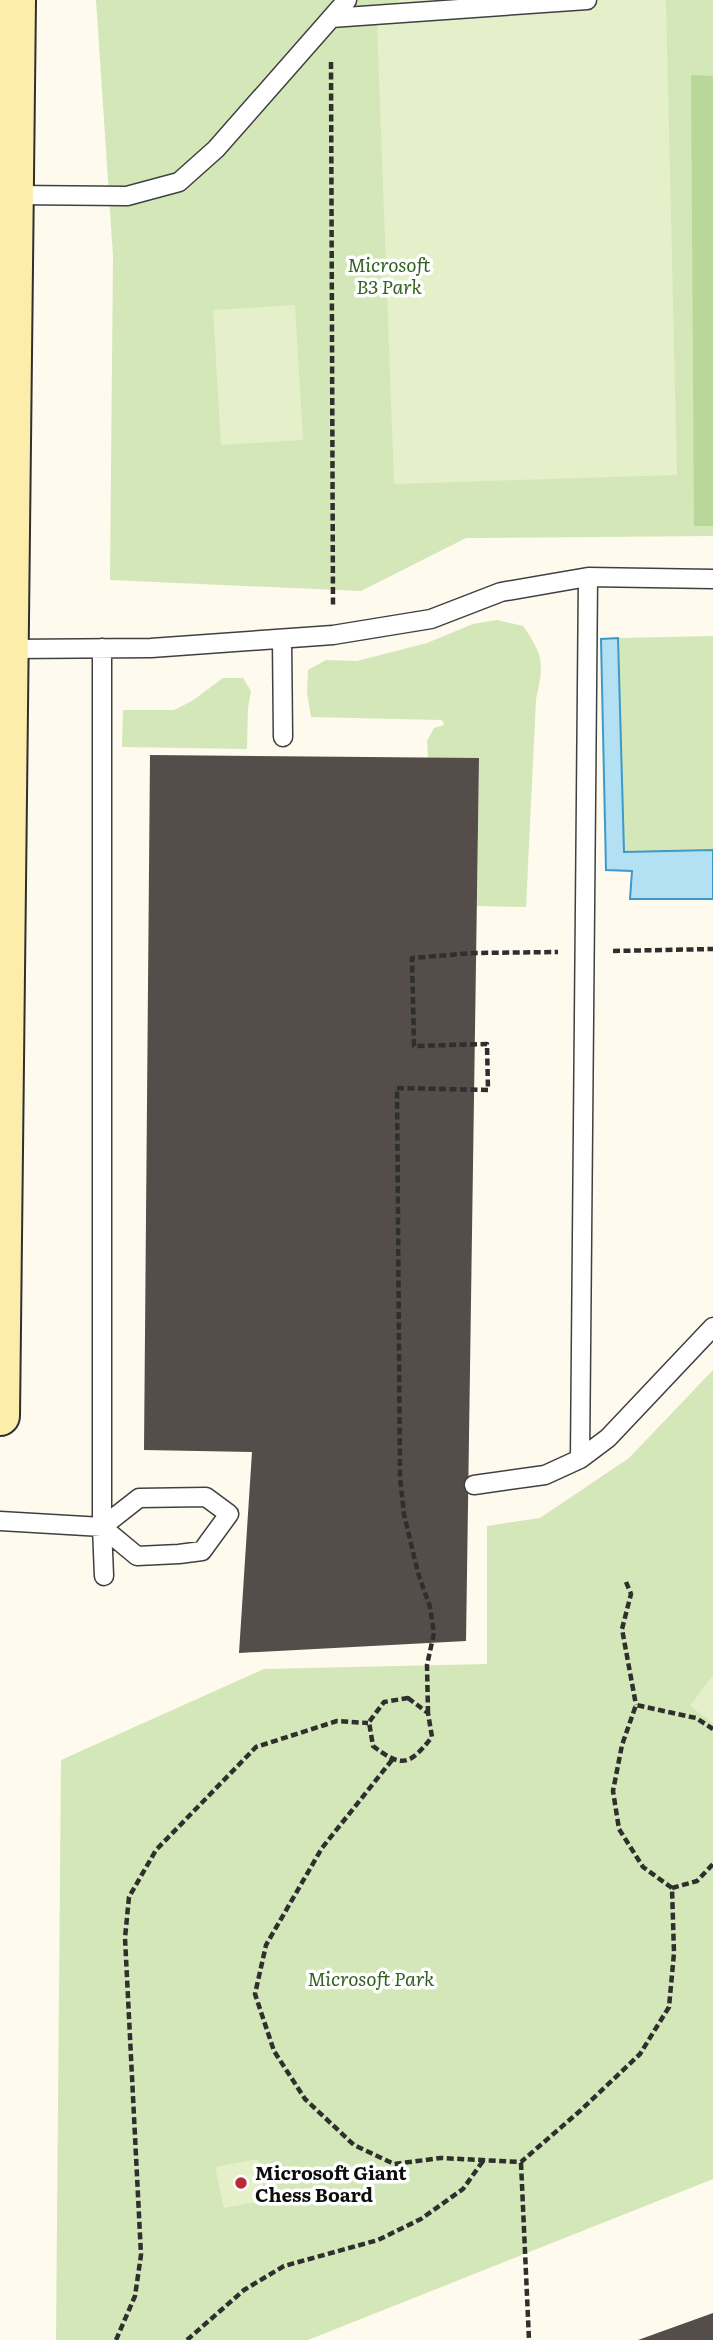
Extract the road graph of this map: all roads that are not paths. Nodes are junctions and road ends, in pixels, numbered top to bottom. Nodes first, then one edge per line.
1 (16, 0) edge
2 (347, 0) edge
3 (587, 0) edge
4 (331, 18) junction
5 (14, 195) junction
6 (588, 577) junction
7 (713, 579) edge
8 (282, 639) junction
9 (102, 648) junction
10 (9, 649) junction
11 (283, 737) dead end
12 (713, 1327) edge
13 (0, 1416) edge
14 (580, 1459) junction
15 (474, 1485) dead end
16 (0, 1521) edge
17 (102, 1527) junction
18 (104, 1576) dead end

1 - 5 main road
2 - 4 lane
3 - 4 lane
4 - 5 lane
5 - 10 main road
6 - 7 lane
6 - 8 lane
6 - 14 lane
8 - 9 lane
8 - 11 lane
9 - 10 lane
9 - 17 lane
10 - 13 main road
12 - 14 lane
14 - 15 lane
16 - 17 lane
17 - 17 lane
17 - 18 lane

